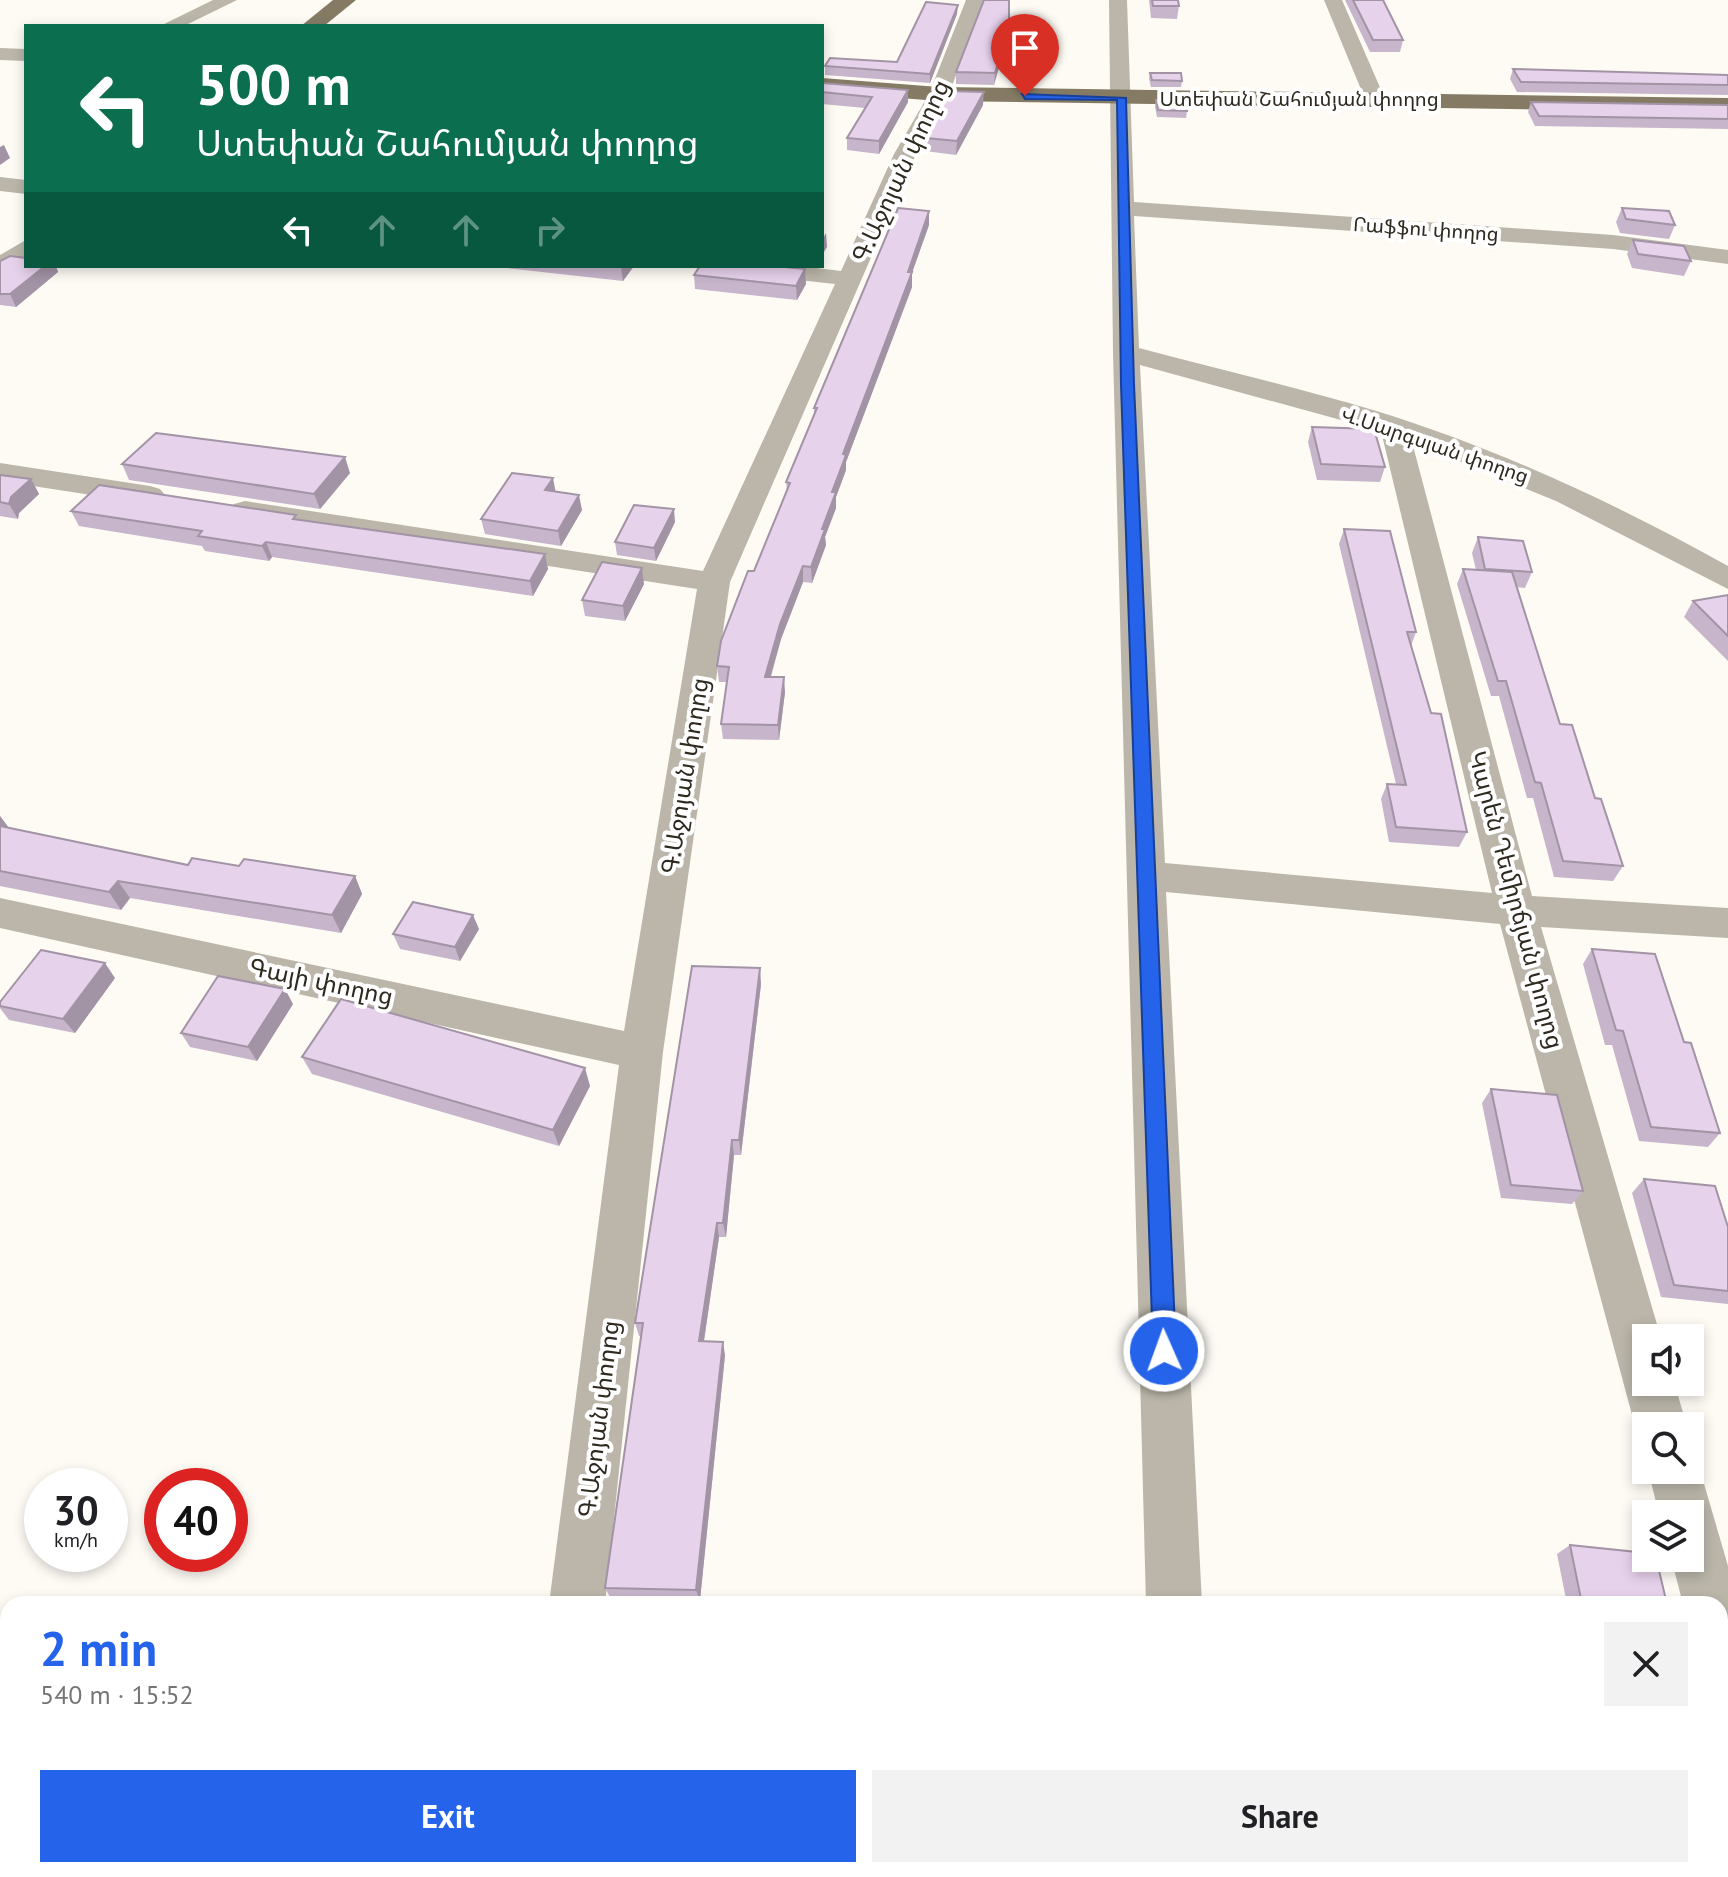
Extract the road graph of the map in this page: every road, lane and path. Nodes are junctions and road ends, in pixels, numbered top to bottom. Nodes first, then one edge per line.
1 (228, 0) edge
2 (346, 0) edge
3 (975, 0) edge
4 (1118, 0) edge
5 (1333, 0) edge
6 (174, 24) edge
7 (314, 24) edge
8 (0, 54) edge
9 (24, 55) edge
10 (824, 85) edge
11 (939, 94) junction
12 (1121, 98) junction
13 (1375, 99) junction
14 (1728, 105) edge
15 (0, 184) edge
16 (24, 187) edge
17 (1123, 208) junction
18 (24, 249) edge
19 (1728, 257) edge
20 (0, 267) edge
21 (754, 268) edge
22 (851, 279) junction
23 (1126, 353) junction
24 (1394, 426) junction
25 (0, 472) edge
26 (186, 500) edge
27 (217, 505) edge
28 (1728, 579) edge
29 (714, 582) junction
30 (1145, 876) junction
31 (1516, 910) junction
32 (0, 913) edge
33 (1728, 923) edge
34 (642, 1052) junction
35 (1632, 1324) edge
36 (1702, 1572) edge
37 (578, 1596) edge
38 (1174, 1596) edge
39 (1709, 1596) edge

1 - 6 street
2 - 7 main road
3 - 11 street, Գ.Աջոյան փողոց
4 - 12 street
5 - 13 street
8 - 9 street
10 - 11 main road, Ստեփան Շահումյան փողոց
11 - 12 main road, Ստեփան Շահումյան փողոց
11 - 22 street, Գ.Աջոյան փողոց
12 - 13 main road, Ստեփան Շահումյան փողոց
12 - 17 street
13 - 14 main road, Ստեփան Շահումյան փողոց
15 - 16 street
17 - 19 street, Րաֆֆու փողոց
17 - 23 street
18 - 20 street
21 - 22 street
22 - 29 street, Գ.Աջոյան փողոց
23 - 24 street, Վ.Սարգսյան փողոց
23 - 30 street
24 - 28 street, Վ.Սարգսյան փողոց
24 - 31 street, Կարեն Դեմիրճյան փողոց
25 - 26 street
27 - 29 street
29 - 34 street, Գ.Աջոյան փողոց
30 - 31 street
30 - 38 street
31 - 33 street
31 - 35 street, Կարեն Դեմիրճյան փողոց
32 - 34 street, Գայի փողոց
34 - 37 street, Գ.Աջոյան փողոց
36 - 39 street

